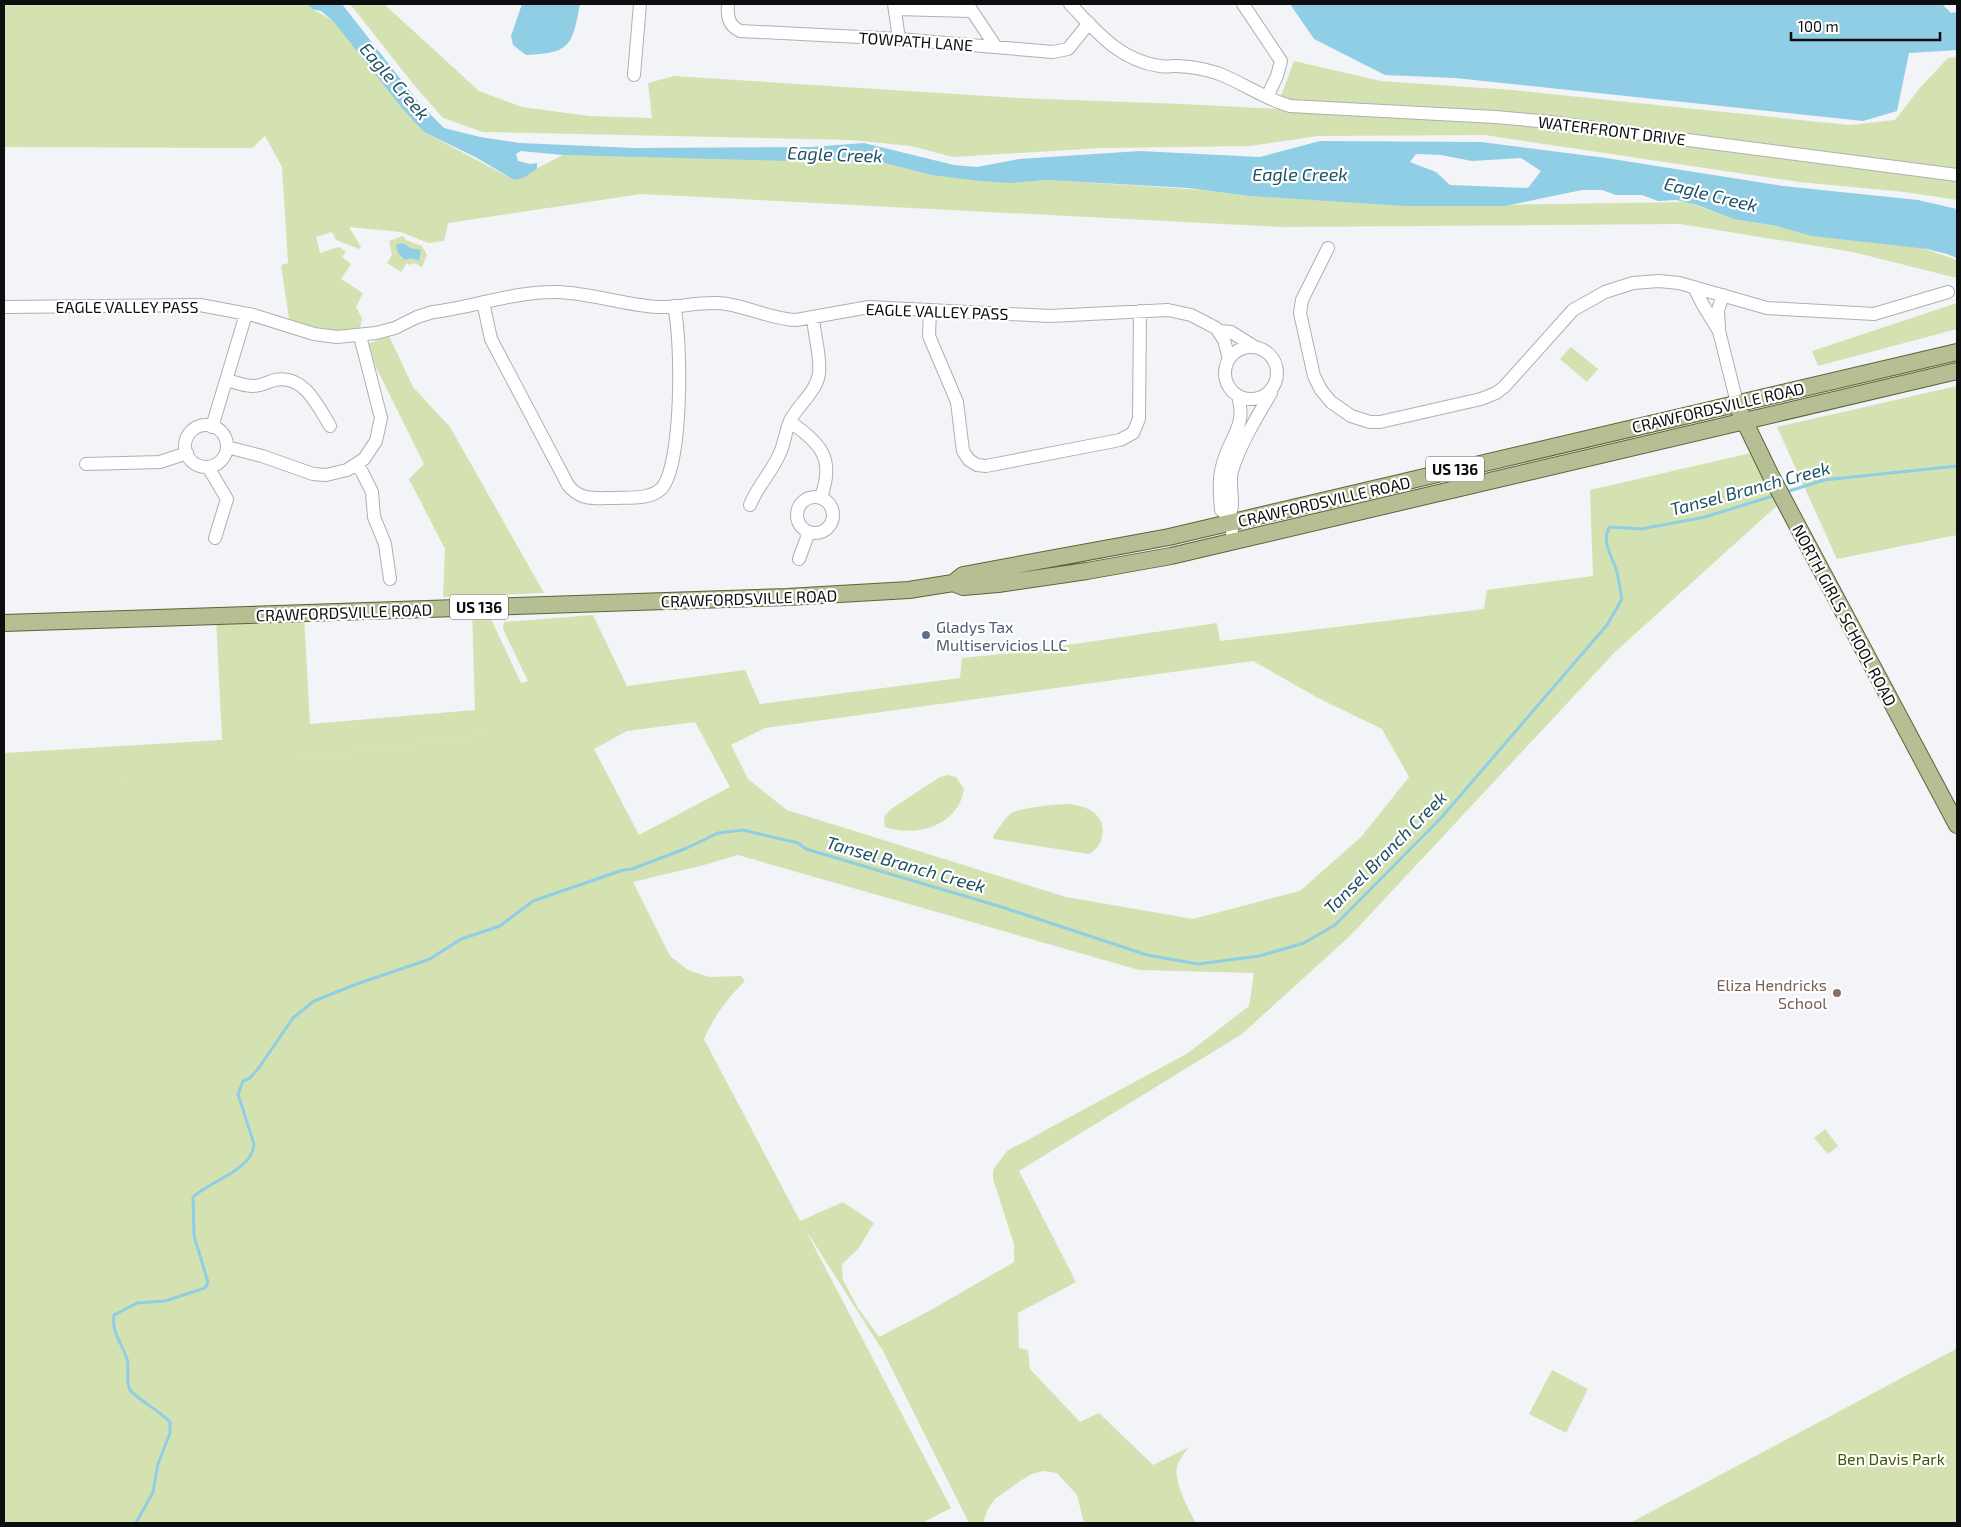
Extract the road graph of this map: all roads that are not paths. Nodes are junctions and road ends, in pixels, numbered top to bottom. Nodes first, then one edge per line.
1 (640, 4) edge
2 (728, 4) edge
3 (1070, 4) edge
4 (1243, 4) edge
5 (895, 6) edge
6 (970, 7) edge
7 (1088, 23) junction
8 (899, 39) junction
9 (996, 47) junction
10 (634, 75) dead end
11 (1266, 98) junction
12 (1957, 175) edge
13 (1328, 248) dead end
14 (1694, 287) junction
15 (1948, 292) dead end
16 (1723, 295) junction
17 (483, 302) junction
18 (674, 306) junction
19 (4, 307) edge
20 (930, 310) junction
21 (1140, 311) junction
22 (246, 314) junction
23 (813, 316) junction
24 (1220, 331) junction
25 (1719, 331) junction
26 (360, 336) junction
27 (1256, 347) junction
28 (1957, 352) edge
29 (1229, 359) junction
30 (1957, 371) edge
31 (227, 380) junction
32 (1274, 387) junction
33 (1238, 396) junction
34 (1737, 403) junction
35 (1743, 421) junction
36 (790, 422) junction
37 (330, 426) dead end
38 (212, 427) junction
39 (227, 447) junction
40 (187, 453) junction
41 (86, 464) dead end
42 (356, 465) junction
43 (208, 467) junction
44 (821, 497) junction
45 (750, 505) dead end
46 (1229, 520) junction
47 (809, 532) junction
48 (216, 538) dead end
49 (1234, 542) junction
50 (799, 559) dead end
51 (390, 579) dead end
52 (953, 583) junction
53 (4, 623) edge
54 (1957, 825) edge

1 - 10 street
2 - 8 street, TOWPATH LANE
3 - 7 street, WATERFRONT DRIVE
4 - 11 street
5 - 6 street
5 - 8 street
6 - 9 street
7 - 9 street, TOWPATH LANE
7 - 11 street, WATERFRONT DRIVE
8 - 9 street, TOWPATH LANE
11 - 12 street, WATERFRONT DRIVE
13 - 14 street
14 - 16 street
14 - 25 street
15 - 16 street
16 - 25 street
17 - 18 street, EAGLE VALLEY PASS
17 - 18 street
17 - 26 street, EAGLE VALLEY PASS
18 - 23 street, EAGLE VALLEY PASS
19 - 22 street, EAGLE VALLEY PASS
20 - 21 street, EAGLE VALLEY PASS
20 - 21 street
20 - 23 street, EAGLE VALLEY PASS
21 - 24 street, EAGLE VALLEY PASS
22 - 26 street, EAGLE VALLEY PASS
22 - 31 street
23 - 36 street
24 - 27 street, EAGLE VALLEY PASS
24 - 29 street, EAGLE VALLEY PASS
25 - 34 street
26 - 42 street
27 - 29 street
27 - 32 street, EAGLE VALLEY PASS
28 - 34 main road, CRAWFORDSVILLE ROAD / US 136
29 - 33 street, EAGLE VALLEY PASS
30 - 35 main road, CRAWFORDSVILLE ROAD / US 136
31 - 37 street
31 - 38 street
32 - 33 street
32 - 46 street, EAGLE VALLEY PASS
33 - 46 street, EAGLE VALLEY PASS
34 - 35 main road, NORTH GIRLS SCHOOL ROAD
34 - 46 main road, CRAWFORDSVILLE ROAD / US 136
35 - 49 main road, CRAWFORDSVILLE ROAD / US 136
35 - 54 main road, NORTH GIRLS SCHOOL ROAD
36 - 44 street
36 - 45 street
38 - 39 street
38 - 40 street
39 - 42 street
39 - 43 street
40 - 41 street
40 - 43 street
42 - 51 street
43 - 48 street
44 - 47 street
44 - 47 street
46 - 49 street, EAGLE VALLEY PASS
46 - 52 main road, CRAWFORDSVILLE ROAD / US 136
47 - 50 street
49 - 52 main road, CRAWFORDSVILLE ROAD / US 136
52 - 53 main road, CRAWFORDSVILLE ROAD / US 136

